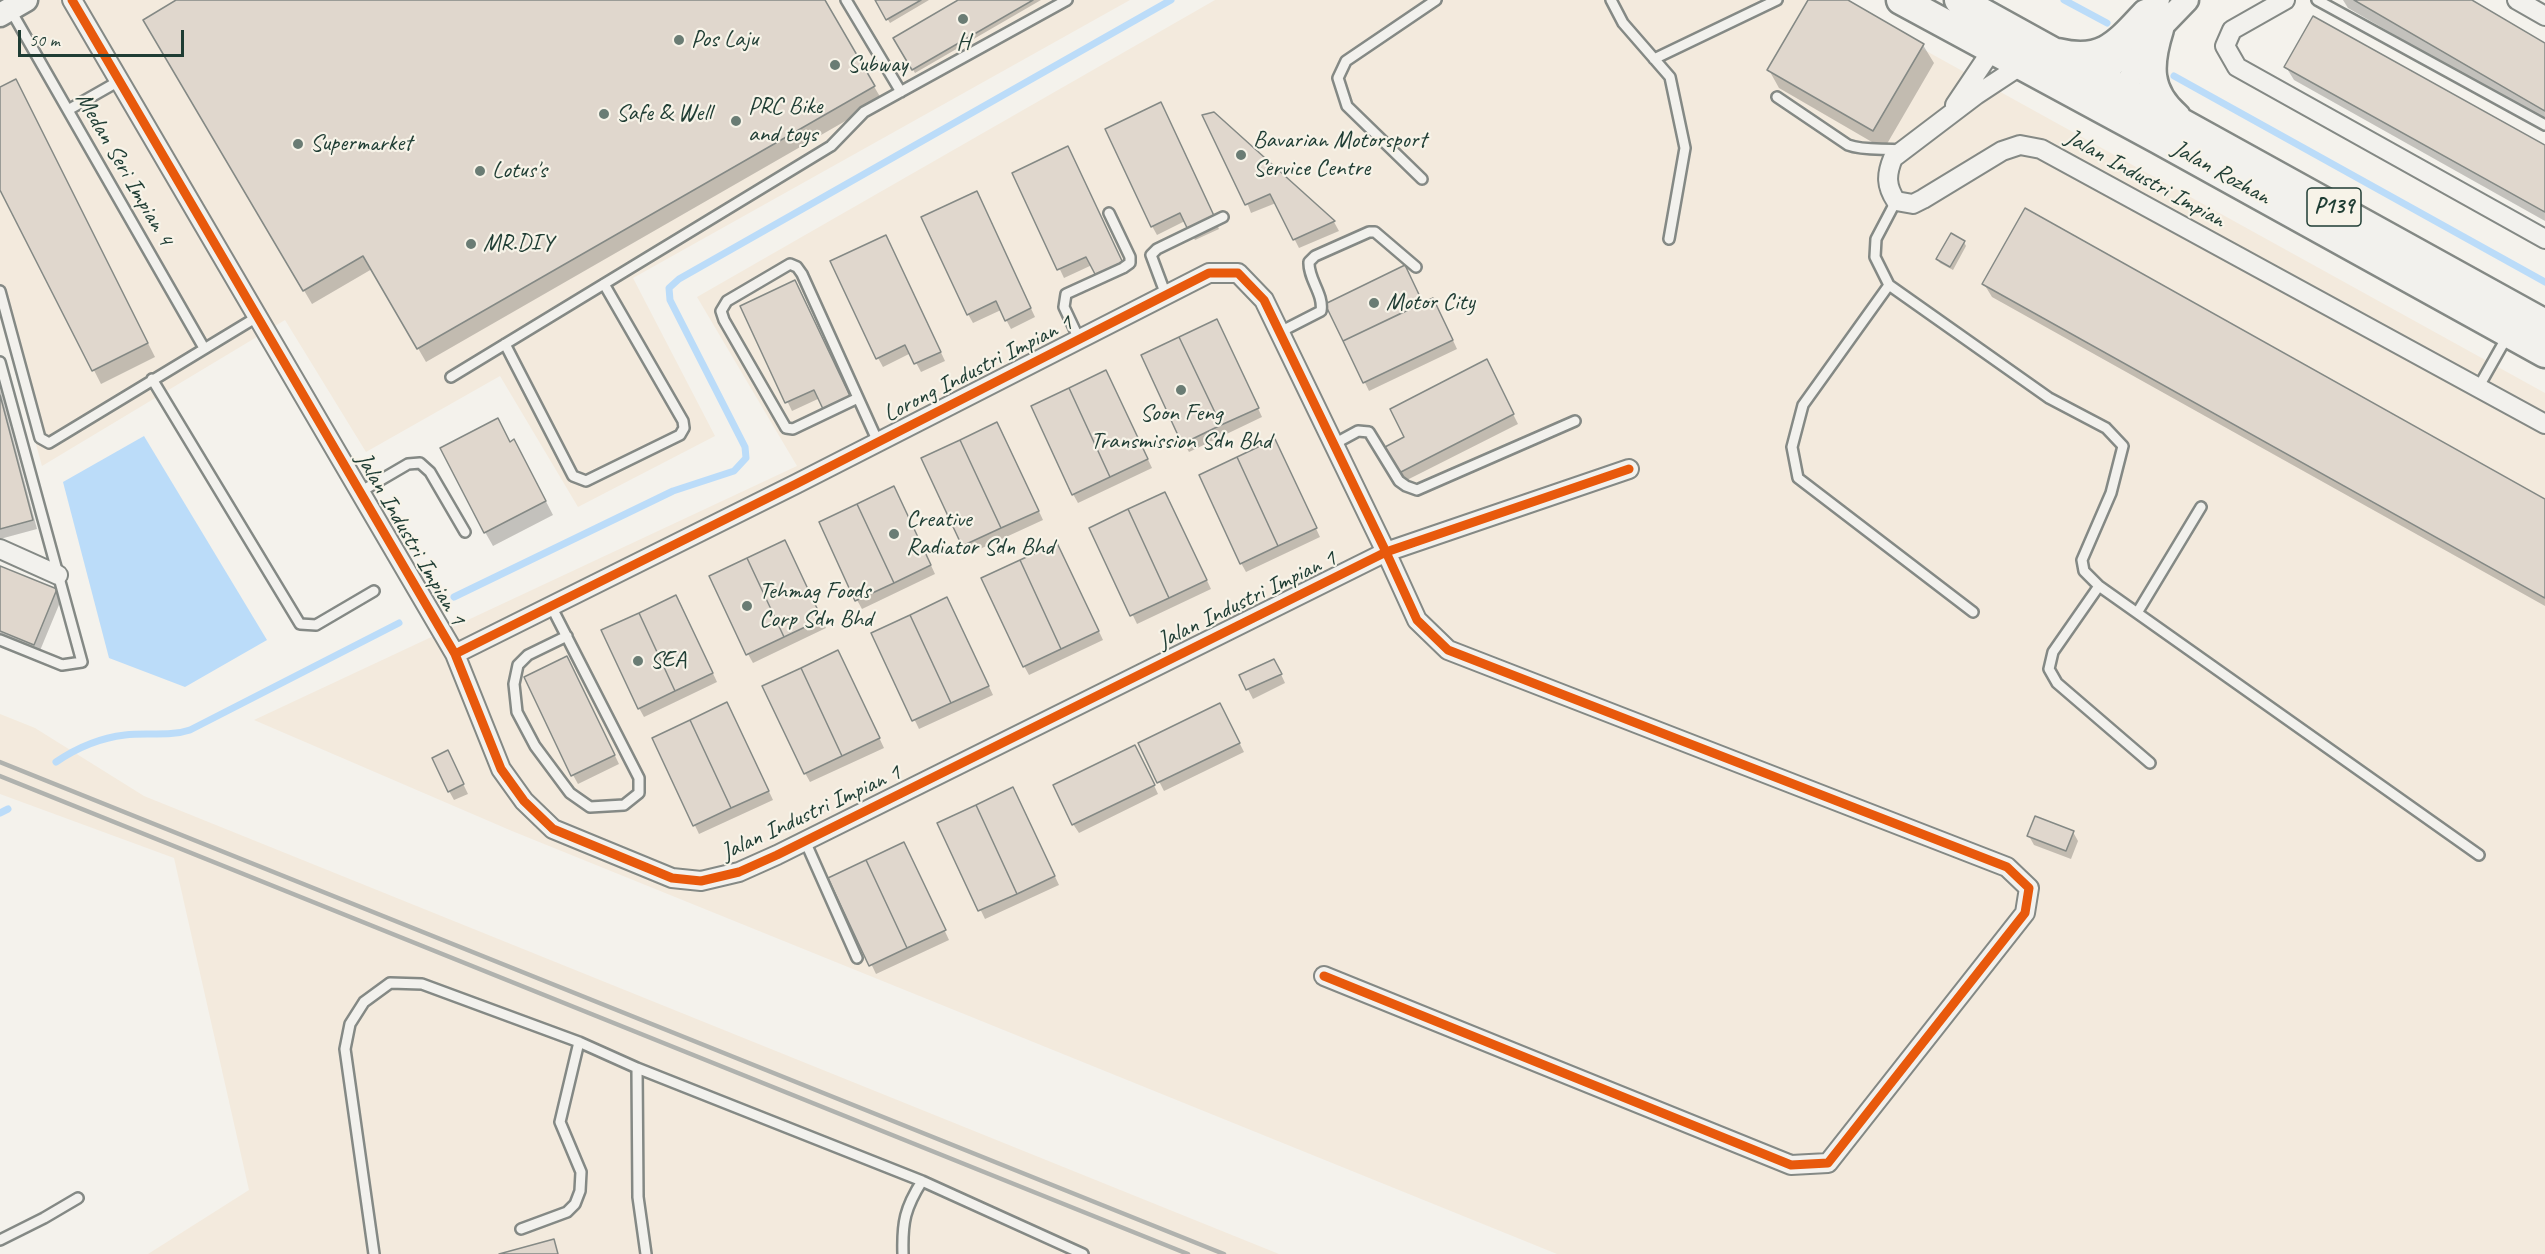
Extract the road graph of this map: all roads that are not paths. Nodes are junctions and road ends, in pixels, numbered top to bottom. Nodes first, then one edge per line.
1 (72, 0) edge
2 (846, 0) edge
3 (1067, 0) edge
4 (1436, 0) edge
5 (1611, 0) edge
6 (1776, 0) edge
7 (1901, 0) edge
8 (1959, 0) edge
9 (2187, 0) edge
10 (2284, 0) edge
11 (2317, 0) edge
12 (2517, 0) edge
13 (12, 8) edge
14 (2154, 14) edge
15 (2545, 16) edge
16 (2050, 51) junction
17 (1654, 59) junction
18 (2009, 60) junction
19 (119, 81) junction
20 (901, 92) junction
21 (2108, 92) junction
22 (1777, 97) dead end
23 (68, 110) junction
24 (1947, 116) junction
25 (2545, 125) edge
26 (2187, 126) junction
27 (2158, 139) junction
28 (1902, 150) junction
29 (1422, 179) dead end
30 (1896, 201) junction
31 (1109, 213) dead end
32 (1223, 217) dead end
33 (1669, 239) dead end
34 (2545, 239) edge
35 (1416, 267) dead end
36 (604, 284) junction
37 (1889, 285) junction
38 (0, 291) edge
39 (1166, 295) junction
40 (257, 317) junction
41 (2545, 324) edge
42 (1280, 332) junction
43 (2509, 333) junction
44 (1079, 339) junction
45 (505, 344) junction
46 (204, 348) junction
47 (2545, 353) edge
48 (0, 362) edge
49 (451, 377) dead end
50 (152, 379) junction
51 (2478, 388) junction
52 (858, 398) junction
53 (1575, 421) dead end
54 (2545, 424) edge
55 (878, 442) junction
56 (1334, 444) junction
57 (1629, 469) dead end
58 (360, 492) junction
59 (2201, 507) dead end
60 (465, 532) dead end
61 (0, 549) edge
62 (1386, 552) junction
63 (58, 575) junction
64 (2099, 586) junction
65 (374, 591) dead end
66 (551, 606) junction
67 (1973, 612) dead end
68 (2137, 613) junction
69 (567, 636) junction
70 (0, 640) edge
71 (455, 654) junction
72 (2150, 763) dead end
73 (805, 841) junction
74 (2479, 855) dead end
75 (857, 958) dead end
76 (1324, 976) dead end
77 (579, 1042) junction
78 (637, 1068) junction
79 (922, 1181) junction
80 (78, 1198) dead end
81 (521, 1229) dead end
82 (0, 1240) edge
83 (374, 1254) edge
84 (646, 1254) edge
85 (903, 1254) edge
86 (1083, 1254) edge

1 - 19 street, Jalan Industri Impian 1
2 - 20 lane
3 - 20 lane
4 - 29 lane
5 - 17 lane
6 - 17 lane
7 - 18 main road, Jalan Rozhan / P139
8 - 16 main road, Jalan Rozhan / P139
9 - 14 street
10 - 34 street
11 - 25 lane
12 - 15 street
13 - 23 lane, Medan Seri Impian 4
14 - 16 main road
14 - 21 street
14 - 26 main road
16 - 21 main road, Jalan Rozhan / P139
17 - 33 lane
18 - 21 main road, Jalan Rozhan / P139
18 - 24 street
18 - 24 street
18 - 27 main road
19 - 23 lane
19 - 40 street, Jalan Industri Impian 1
20 - 36 lane
21 - 26 main road, Jalan Rozhan / P139
21 - 27 main road, Jalan Rozhan / P139
22 - 28 lane
23 - 46 lane, Medan Seri Impian 4
24 - 28 street
26 - 41 main road, Jalan Rozhan / P139
27 - 43 main road, Jalan Rozhan / P139
28 - 30 street
30 - 37 lane
30 - 51 street, Jalan Industri Impian
31 - 44 lane
32 - 39 lane
35 - 42 lane
36 - 45 lane
36 - 45 lane
37 - 64 lane
37 - 67 lane
38 - 50 lane
39 - 42 street, Lorong Industri Impian 1
39 - 44 street, Lorong Industri Impian 1
40 - 46 lane
40 - 58 street, Jalan Industri Impian 1
42 - 56 street, Lorong Industri Impian 1
43 - 47 main road, Jalan Rozhan / P139
43 - 51 lane
44 - 55 street, Lorong Industri Impian 1
45 - 49 lane
46 - 50 lane
48 - 63 lane
50 - 65 lane
51 - 54 street, Jalan Industri Impian
52 - 52 lane
52 - 55 lane
53 - 56 lane
55 - 66 street, Lorong Industri Impian 1
56 - 62 street, Lorong Industri Impian 1
57 - 62 street, Jalan Industri Impian 1
58 - 60 lane
58 - 71 street, Jalan Industri Impian 1
59 - 68 lane
61 - 63 street
62 - 73 street, Jalan Industri Impian 1
62 - 76 street, Lorong Industri Impian 1
63 - 70 lane
64 - 68 lane
64 - 72 lane
66 - 69 lane
66 - 71 street, Lorong Industri Impian 1
68 - 74 lane
69 - 69 lane
71 - 73 street, Jalan Industri Impian 1
73 - 75 lane
77 - 78 lane
77 - 81 lane
77 - 83 lane
78 - 79 lane
78 - 84 lane
79 - 85 lane
79 - 86 lane
80 - 82 lane

